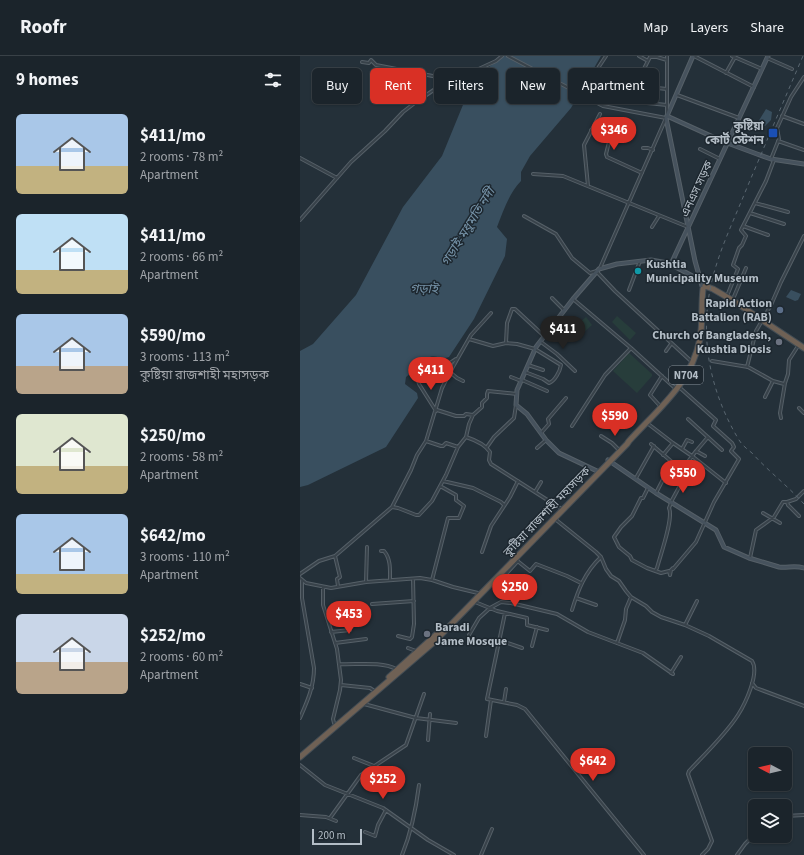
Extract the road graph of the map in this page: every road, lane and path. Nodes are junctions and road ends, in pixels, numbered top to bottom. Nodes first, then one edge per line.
1 (502, 56) edge
2 (508, 56) edge
3 (606, 56) edge
4 (639, 56) edge
5 (667, 56) edge
6 (694, 56) edge
7 (733, 56) edge
8 (768, 57) edge
9 (667, 60) junction
10 (648, 61) junction
11 (362, 62) dead end
12 (482, 68) edge
13 (598, 68) edge
14 (644, 68) edge
15 (762, 69) junction
16 (792, 69) dead end
17 (726, 73) junction
18 (434, 76) edge
19 (804, 77) edge
20 (754, 87) junction
21 (659, 88) edge
22 (667, 88) junction
23 (434, 90) edge
24 (676, 95) junction
25 (657, 104) edge
26 (667, 105) junction
27 (600, 114) dead end
28 (782, 116) junction
29 (667, 117) junction
30 (739, 118) junction
31 (804, 124) edge
32 (591, 130) junction
33 (778, 141) junction
34 (728, 143) junction
35 (643, 148) dead end
36 (700, 149) dead end
37 (653, 150) junction
38 (804, 150) edge
39 (300, 158) edge
40 (720, 159) junction
41 (772, 159) junction
42 (804, 164) edge
43 (642, 173) junction
44 (532, 174) dead end
45 (337, 178) junction
46 (588, 186) junction
47 (629, 202) junction
48 (755, 203) junction
49 (788, 212) dead end
50 (750, 213) junction
51 (524, 216) dead end
52 (659, 216) junction
53 (300, 219) edge
54 (784, 224) dead end
55 (743, 226) junction
56 (652, 227) dead end
57 (688, 228) junction
58 (768, 235) dead end
59 (804, 236) edge
60 (640, 260) junction
61 (671, 264) junction
62 (746, 268) dead end
63 (599, 269) junction
64 (596, 272) junction
65 (700, 280) junction
66 (704, 288) junction
67 (629, 290) dead end
68 (721, 295) junction
69 (726, 297) junction
70 (552, 298) dead end
71 (573, 299) junction
72 (732, 300) junction
73 (739, 306) junction
74 (564, 310) junction
75 (491, 313) dead end
76 (762, 322) junction
77 (544, 336) junction
78 (468, 339) junction
79 (540, 341) junction
80 (505, 344) junction
81 (671, 344) junction
82 (630, 348) junction
83 (802, 348) edge
84 (535, 349) junction
85 (666, 351) dead end
86 (458, 357) junction
87 (712, 361) dead end
88 (693, 363) junction
89 (527, 364) junction
90 (444, 367) junction
91 (747, 367) junction
92 (543, 370) dead end
93 (575, 371) dead end
94 (450, 372) junction
95 (524, 372) junction
96 (662, 376) junction
97 (511, 377) dead end
98 (521, 380) junction
99 (463, 381) dead end
100 (773, 381) junction
101 (785, 383) junction
102 (678, 388) junction
103 (547, 391) dead end
104 (517, 394) junction
105 (765, 397) dead end
106 (566, 398) dead end
107 (516, 405) junction
108 (661, 407) junction
109 (799, 408) dead end
110 (436, 410) junction
111 (804, 413) edge
112 (473, 414) junction
113 (781, 418) dead end
114 (688, 419) dead end
115 (646, 422) junction
116 (572, 426) dead end
117 (541, 433) junction
118 (601, 436) dead end
119 (466, 437) junction
120 (708, 437) junction
121 (426, 440) junction
122 (546, 440) junction
123 (628, 441) junction
124 (692, 442) dead end
125 (673, 443) junction
126 (651, 444) dead end
127 (654, 446) junction
128 (458, 447) junction
129 (487, 447) junction
130 (537, 448) dead end
131 (618, 449) junction
132 (682, 449) junction
133 (722, 450) dead end
134 (696, 451) junction
135 (663, 455) junction
136 (692, 456) junction
137 (705, 456) dead end
138 (609, 461) junction
139 (684, 467) dead end
140 (597, 471) junction
141 (635, 480) junction
142 (683, 480) dead end
143 (443, 481) junction
144 (518, 482) junction
145 (541, 482) dead end
146 (726, 482) junction
147 (440, 486) junction
148 (648, 488) junction
149 (804, 491) edge
150 (535, 492) junction
151 (656, 493) junction
152 (671, 502) junction
153 (787, 502) junction
154 (504, 505) junction
155 (392, 507) junction
156 (558, 511) junction
157 (762, 513) dead end
158 (799, 516) dead end
159 (554, 519) junction
160 (772, 519) junction
161 (704, 523) junction
162 (780, 523) dead end
163 (367, 547) dead end
164 (523, 548) junction
165 (381, 551) dead end
166 (482, 552) dead end
167 (335, 556) junction
168 (601, 557) junction
169 (749, 558) junction
170 (516, 560) junction
171 (804, 568) edge
172 (655, 571) junction
173 (300, 574) edge
174 (506, 574) dead end
175 (301, 579) edge
176 (413, 579) junction
177 (390, 580) junction
178 (432, 580) junction
179 (492, 580) junction
180 (366, 582) junction
181 (581, 584) junction
182 (338, 586) junction
183 (323, 587) junction
184 (478, 593) junction
185 (632, 597) junction
186 (576, 598) junction
187 (414, 601) junction
188 (474, 601) junction
189 (697, 601) dead end
190 (372, 604) dead end
191 (596, 605) dead end
192 (465, 608) junction
193 (490, 608) junction
194 (572, 610) dead end
195 (505, 613) junction
196 (685, 625) junction
197 (537, 627) junction
198 (350, 630) dead end
199 (547, 630) dead end
200 (331, 632) junction
201 (469, 635) dead end
202 (398, 636) dead end
203 (366, 639) dead end
204 (499, 640) junction
205 (335, 643) junction
206 (616, 643) junction
207 (532, 646) dead end
208 (408, 648) dead end
209 (522, 648) dead end
210 (420, 651) junction
211 (681, 657) dead end
212 (339, 664) junction
213 (397, 670) junction
214 (752, 683) junction
215 (300, 684) edge
216 (341, 685) junction
217 (312, 688) junction
218 (506, 689) dead end
219 (374, 690) junction
220 (424, 694) dead end
221 (368, 697) junction
222 (491, 700) junction
223 (504, 702) junction
224 (363, 704) junction
225 (804, 706) edge
226 (430, 714) dead end
227 (300, 718) edge
228 (416, 718) junction
229 (430, 720) junction
230 (334, 723) junction
231 (456, 723) dead end
232 (486, 736) dead end
233 (428, 740) dead end
234 (300, 752) edge
235 (300, 757) edge
236 (354, 758) dead end
237 (300, 765) edge
238 (374, 766) junction
239 (419, 785) dead end
240 (347, 794) junction
241 (386, 810) junction
242 (300, 815) edge
243 (804, 815) edge
244 (792, 816) edge
245 (330, 818) junction
246 (336, 821) dead end
247 (411, 828) junction
248 (492, 829) dead end
249 (365, 832) dead end
250 (748, 841) edge
251 (402, 855) edge
252 (454, 855) edge
253 (480, 855) edge
254 (644, 855) edge
255 (702, 855) edge
256 (737, 855) edge

1 - 12 street
2 - 29 street
3 - 13 street
4 - 10 street
5 - 9 street
6 - 17 street
6 - 24 street
7 - 15 street
7 - 17 street
8 - 15 street, এনএস সড়ক
8 - 16 street
9 - 10 street
9 - 22 street
10 - 14 street
11 - 18 street
15 - 20 street, এনএস সড়ক
17 - 20 street
19 - 28 street
20 - 30 street, এনএস সড়ক
21 - 22 street
22 - 26 street
23 - 45 street
24 - 29 street
24 - 30 street
25 - 26 street
26 - 29 street
27 - 32 street
28 - 31 street
28 - 33 street
29 - 34 street
29 - 37 street
29 - 57 street
30 - 34 street, এনএস সড়ক
32 - 43 street
32 - 46 street
33 - 38 street
33 - 41 street
34 - 40 street, এনএস সড়ক
34 - 41 street
35 - 37 street
36 - 40 street
37 - 43 street
39 - 45 street
40 - 57 street, এনএস সড়ক
41 - 42 street
41 - 48 street
43 - 47 street
44 - 46 street
45 - 53 street
46 - 47 street
47 - 52 street
47 - 63 street
48 - 49 street
48 - 50 street
50 - 54 street
50 - 55 street
51 - 63 street
52 - 56 street
52 - 57 street
55 - 58 street
55 - 69 street
57 - 61 street, এনএস সড়ক
57 - 65 street
59 - 76 street
60 - 61 street
60 - 63 street
60 - 67 street
61 - 65 street
62 - 72 street
63 - 64 street
64 - 71 street
64 - 81 street
65 - 66 street
66 - 68 highway
66 - 88 highway, কুষ্টিয়া রাজশাহী মহাসড়ক / N704
68 - 69 highway
68 - 73 highway
69 - 72 highway
70 - 74 street
71 - 74 street
71 - 82 street
72 - 73 highway
73 - 76 highway
74 - 77 street
75 - 78 street
76 - 83 highway
76 - 91 street
77 - 79 street
77 - 80 street
78 - 80 street
78 - 86 street
79 - 84 street
79 - 93 street
80 - 84 street
81 - 85 street
81 - 88 street
82 - 96 street
82 - 116 street
83 - 101 street
84 - 89 street
84 - 95 street
86 - 90 street
86 - 94 street
87 - 91 street
88 - 102 highway, কুষ্টিয়া রাজশাহী মহাসড়ক / N704
89 - 92 street
89 - 95 street
90 - 94 street
90 - 110 street
91 - 100 street
94 - 99 street
94 - 110 street
95 - 98 street
96 - 102 street
96 - 108 street
97 - 98 street
98 - 103 street
98 - 104 street
100 - 101 street
100 - 105 street
101 - 113 street
102 - 108 highway, কুষ্টিয়া রাজশাহী মহাসড়ক / N704
102 - 146 street
104 - 107 street
104 - 112 street
106 - 117 street
107 - 117 street
107 - 129 street
108 - 115 highway, কুষ্টিয়া রাজশাহী মহাসড়ক / N704
109 - 111 street
110 - 112 street
110 - 121 street
112 - 119 street
114 - 120 street
115 - 123 highway, কুষ্টিয়া রাজশাহী মহাসড়ক / N704
115 - 125 street
117 - 122 street
118 - 131 street
119 - 128 street
119 - 129 street
120 - 133 street
120 - 134 street
121 - 128 street
121 - 155 street
122 - 130 street
122 - 140 street
123 - 131 highway, কুষ্টিয়া রাজশাহী মহাসড়ক / N704
123 - 138 highway, কুষ্টিয়া রাজশাহী মহাসড়ক / N704
124 - 132 street
125 - 132 street
125 - 135 street
126 - 127 street
127 - 135 street
127 - 141 street
128 - 143 street
129 - 144 street
131 - 138 highway, কুষ্টিয়া রাজশাহী মহাসড়ক / N704
132 - 136 street
134 - 136 street
134 - 137 street
135 - 151 street
136 - 139 street
136 - 146 street
138 - 140 highway, কুষ্টিয়া রাজশাহী মহাসড়ক / N704
138 - 141 street
138 - 156 highway, কুষ্টিয়া রাজশাহী মহাসড়ক / N704
140 - 156 highway, কুষ্টিয়া রাজশাহী মহাসড়ক / N704
141 - 148 street
142 - 152 street
143 - 147 street
143 - 154 street
144 - 150 street
144 - 154 street
145 - 150 street
146 - 161 street
147 - 155 street
147 - 178 street
148 - 151 street
148 - 172 street
149 - 153 street
150 - 156 street
151 - 152 street
152 - 161 street
152 - 172 street
153 - 158 street
153 - 160 street
154 - 166 street
155 - 167 street
156 - 159 highway, কুষ্টিয়া রাজশাহী মহাসড়ক / N704
156 - 164 highway, কুষ্টিয়া রাজশাহী মহাসড়ক / N704
157 - 160 street
159 - 164 highway, কুষ্টিয়া রাজশাহী মহাসড়ক / N704
159 - 168 street
160 - 162 street
160 - 169 street
161 - 169 street
161 - 172 street
163 - 180 street
164 - 170 highway, কুষ্টিয়া রাজশাহী মহাসড়ক / N704
164 - 179 highway, কুষ্টিয়া রাজশাহী মহাসড়ক / N704
165 - 177 street
167 - 173 street
167 - 182 street
168 - 181 street
168 - 185 street
169 - 171 street
170 - 174 street
170 - 179 highway, কুষ্টিয়া রাজশাহী মহাসড়ক / N704
170 - 181 street
175 - 183 street
175 - 217 street
176 - 177 street
176 - 178 street
176 - 187 street
177 - 180 street
178 - 184 street
179 - 184 highway, কুষ্টিয়া রাজশাহী মহাসড়ক / N704
179 - 188 highway, কুষ্টিয়া রাজশাহী মহাসড়ক / N704
180 - 182 street
181 - 186 street
182 - 183 street
183 - 200 street
184 - 192 highway, কুষ্টিয়া রাজশাহী মহাসড়ক / N704
185 - 196 street
185 - 206 street
186 - 191 street
186 - 194 street
187 - 190 street
187 - 202 street
188 - 192 highway, কুষ্টিয়া রাজশাহী মহাসড়ক / N704
188 - 193 street
189 - 196 street
192 - 210 highway, কুষ্টিয়া রাজশাহী মহাসড়ক / N704
193 - 195 street
193 - 201 street
193 - 206 street
195 - 197 street
195 - 204 street
196 - 214 street
197 - 199 street
197 - 207 street
198 - 200 street
200 - 205 street
203 - 205 street
204 - 209 street
204 - 222 street
205 - 212 street
206 - 211 street
208 - 210 street
210 - 213 highway, কুষ্টিয়া রাজশাহী মহাসড়ক / N704
210 - 221 highway, কুষ্টিয়া রাজশাহী মহাসড়ক / N704
212 - 213 street
212 - 216 street
213 - 219 highway, কুষ্টিয়া রাজশাহী মহাসড়ক / N704
214 - 225 street
214 - 255 street
215 - 217 street
216 - 219 street
216 - 230 street
217 - 227 street
218 - 223 street
219 - 221 highway, কুষ্টিয়া রাজশাহী মহাসড়ক / N704
220 - 228 street
221 - 224 highway, কুষ্টিয়া রাজশাহী মহাসড়ক / N704
221 - 230 highway, কুষ্টিয়া রাজশাহী মহাসড়ক / N704
222 - 223 street
222 - 232 street
223 - 254 street
224 - 228 street
224 - 235 highway, কুষ্টিয়া রাজশাহী মহাসড়ক / N704
226 - 229 street
228 - 229 street
228 - 238 street
229 - 231 street
229 - 233 street
230 - 234 highway, কুষ্টিয়া রাজশাহী মহাসড়ক / N704
236 - 238 street
237 - 240 street
238 - 240 street
239 - 247 street
240 - 241 street
240 - 245 street
241 - 247 street
241 - 249 street
242 - 245 street
243 - 244 street
245 - 246 street
247 - 251 street
247 - 252 street
248 - 253 street
250 - 256 street

